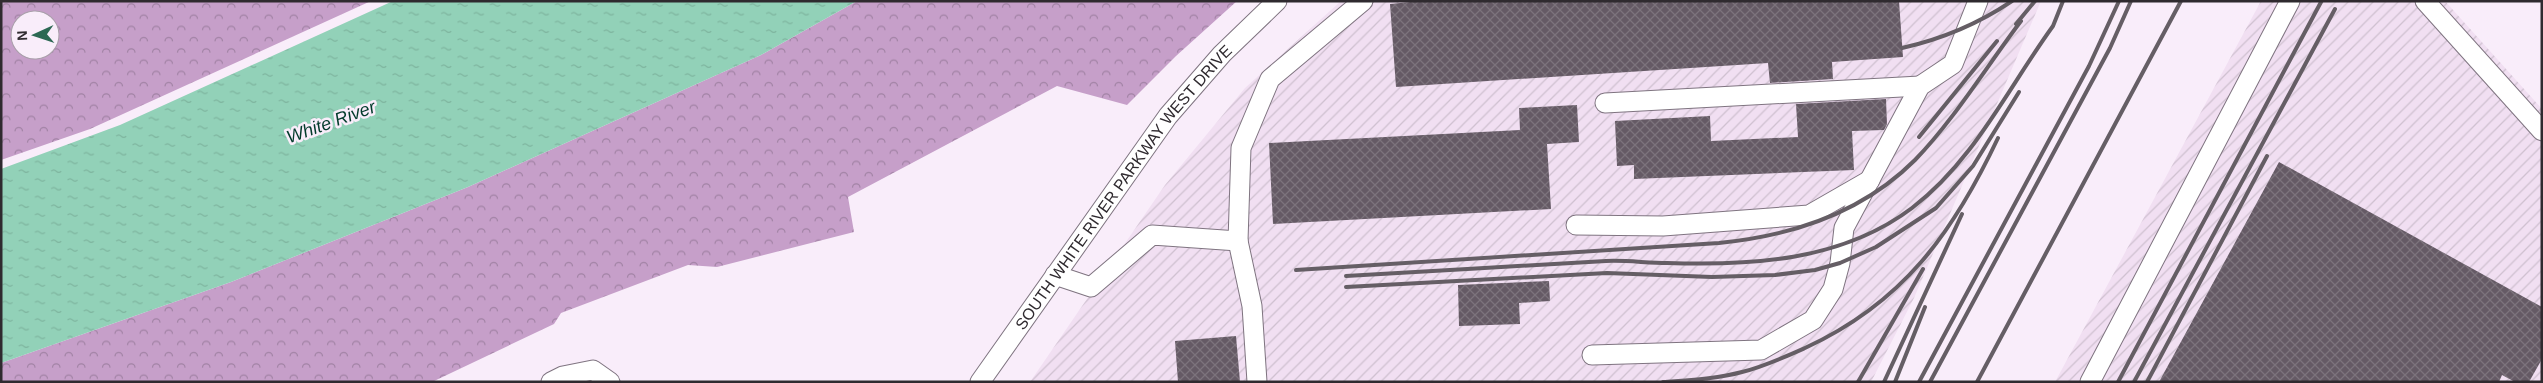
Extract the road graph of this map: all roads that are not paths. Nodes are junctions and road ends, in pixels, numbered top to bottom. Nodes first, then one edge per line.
1 (1277, 1) edge
2 (1363, 1) edge
3 (1978, 1) edge
4 (2290, 1) edge
5 (2425, 1) edge
6 (1920, 86) junction
7 (1605, 103) dead end
8 (2542, 131) edge
9 (1871, 180) junction
10 (1576, 225) dead end
11 (1238, 241) junction
12 (1055, 275) junction
13 (1592, 355) dead end
14 (558, 380) edge
15 (610, 382) edge
16 (980, 382) edge
17 (1256, 382) edge
18 (2090, 382) edge

1 - 12 street, SOUTH WHITE RIVER PARKWAY WEST DRIVE
2 - 11 street
3 - 6 street
4 - 18 street
5 - 8 street
6 - 7 street
6 - 9 street
9 - 10 street
9 - 13 street
11 - 12 street
11 - 17 street
12 - 16 street, SOUTH WHITE RIVER PARKWAY WEST DRIVE
14 - 15 street

